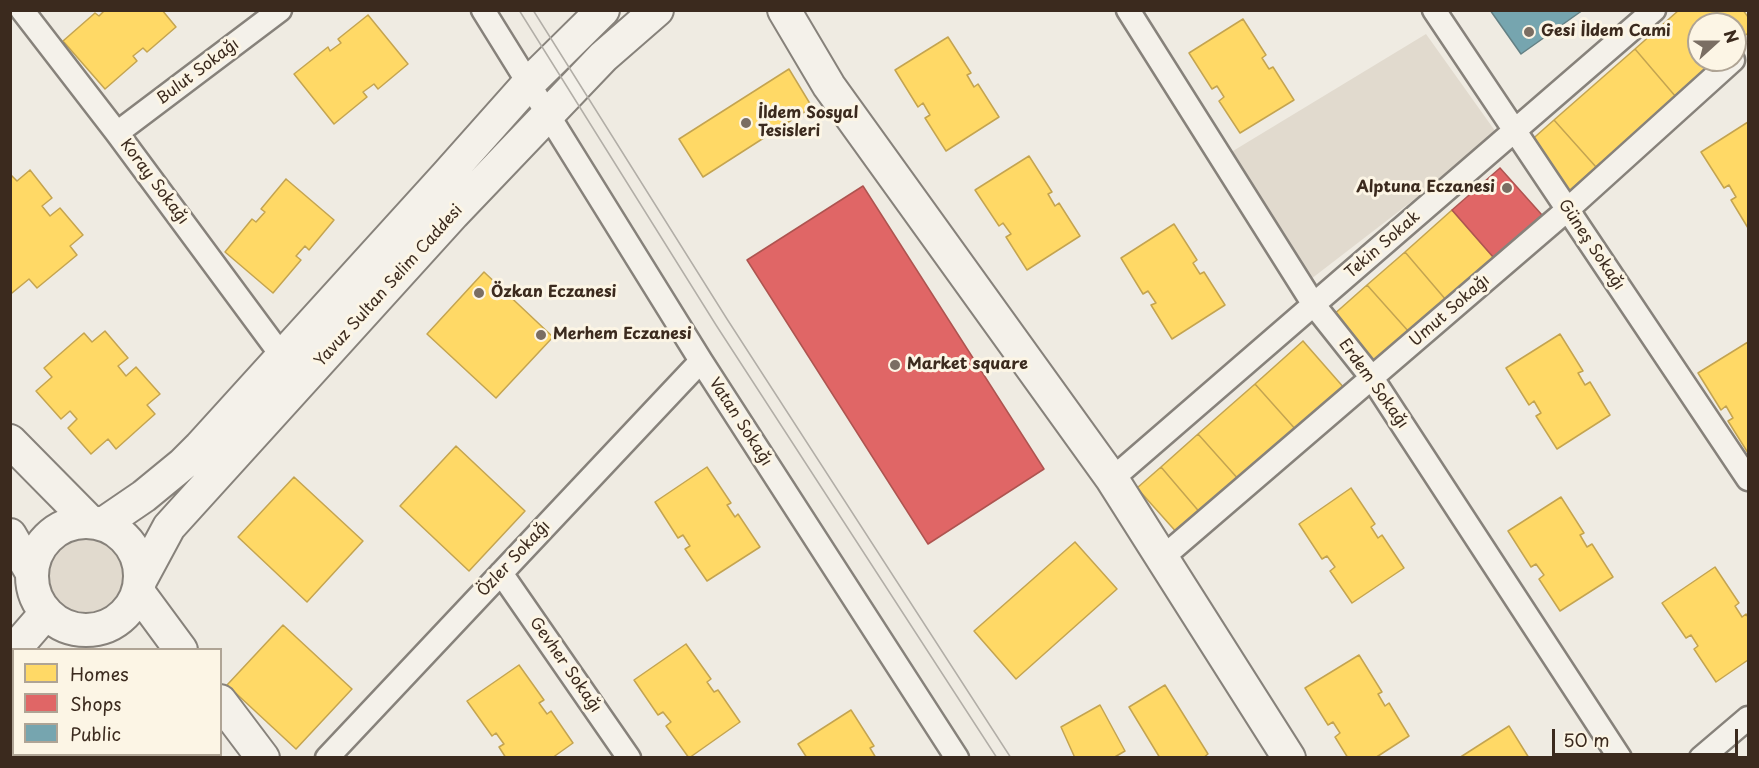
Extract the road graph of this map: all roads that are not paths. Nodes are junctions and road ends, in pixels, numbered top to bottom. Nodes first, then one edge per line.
1 (22, 10) edge
2 (280, 10) edge
3 (483, 10) edge
4 (603, 10) edge
5 (657, 10) edge
6 (784, 10) edge
7 (798, 10) edge
8 (1128, 10) edge
9 (1434, 10) edge
10 (1654, 10) edge
11 (1720, 72) edge
12 (528, 84) junction
13 (829, 86) junction
14 (547, 115) junction
15 (1515, 130) junction
16 (117, 133) junction
17 (1567, 210) junction
18 (1314, 305) junction
19 (282, 356) junction
20 (701, 361) junction
21 (1372, 378) junction
22 (10, 441) edge
23 (1113, 479) junction
24 (1749, 479) edge
25 (96, 523) junction
26 (10, 535) edge
27 (1162, 558) junction
28 (32, 573) junction
29 (501, 573) junction
30 (140, 586) junction
31 (58, 620) junction
32 (17, 648) edge
33 (91, 648) edge
34 (180, 648) edge
35 (222, 704) edge
36 (1749, 718) edge
37 (263, 758) edge
38 (327, 758) edge
39 (629, 758) edge
40 (957, 758) edge
41 (1289, 758) edge
42 (1620, 758) edge
43 (1701, 758) edge

1 - 16 street, Koray Sokağı
2 - 16 street, Bulut Sokağı
3 - 12 street, Vatan Sokağı
4 - 12 street, Yavuz Sultan Selim Caddesi
5 - 14 street, Yavuz Sultan Selim Caddesi
6 - 13 street
7 - 13 street
8 - 18 street, Erdem Sokağı
9 - 15 street, Güneş Sokağı
10 - 15 street, Tekin Sokak
11 - 17 street, Umut Sokağı
12 - 14 street, Vatan Sokağı
12 - 19 street, Yavuz Sultan Selim Caddesi
13 - 23 street
14 - 20 street, Vatan Sokağı
14 - 30 street, Yavuz Sultan Selim Caddesi
15 - 17 street, Güneş Sokağı
15 - 18 street, Tekin Sokak
16 - 19 street, Koray Sokağı
17 - 21 street, Umut Sokağı
17 - 24 street, Güneş Sokağı
18 - 21 street, Erdem Sokağı
18 - 23 street, Tekin Sokak
19 - 25 street, Yavuz Sultan Selim Caddesi
20 - 29 street, Özler Sokağı
20 - 40 street, Vatan Sokağı
21 - 27 street, Umut Sokağı
21 - 42 street, Erdem Sokağı
22 - 25 street
23 - 27 street
25 - 28 street
25 - 30 street
26 - 28 street
27 - 41 street
28 - 31 street
29 - 38 street, Özler Sokağı
29 - 39 street, Gevher Sokağı
30 - 31 street
30 - 34 street
31 - 32 street
31 - 33 street
35 - 37 street
36 - 43 street

